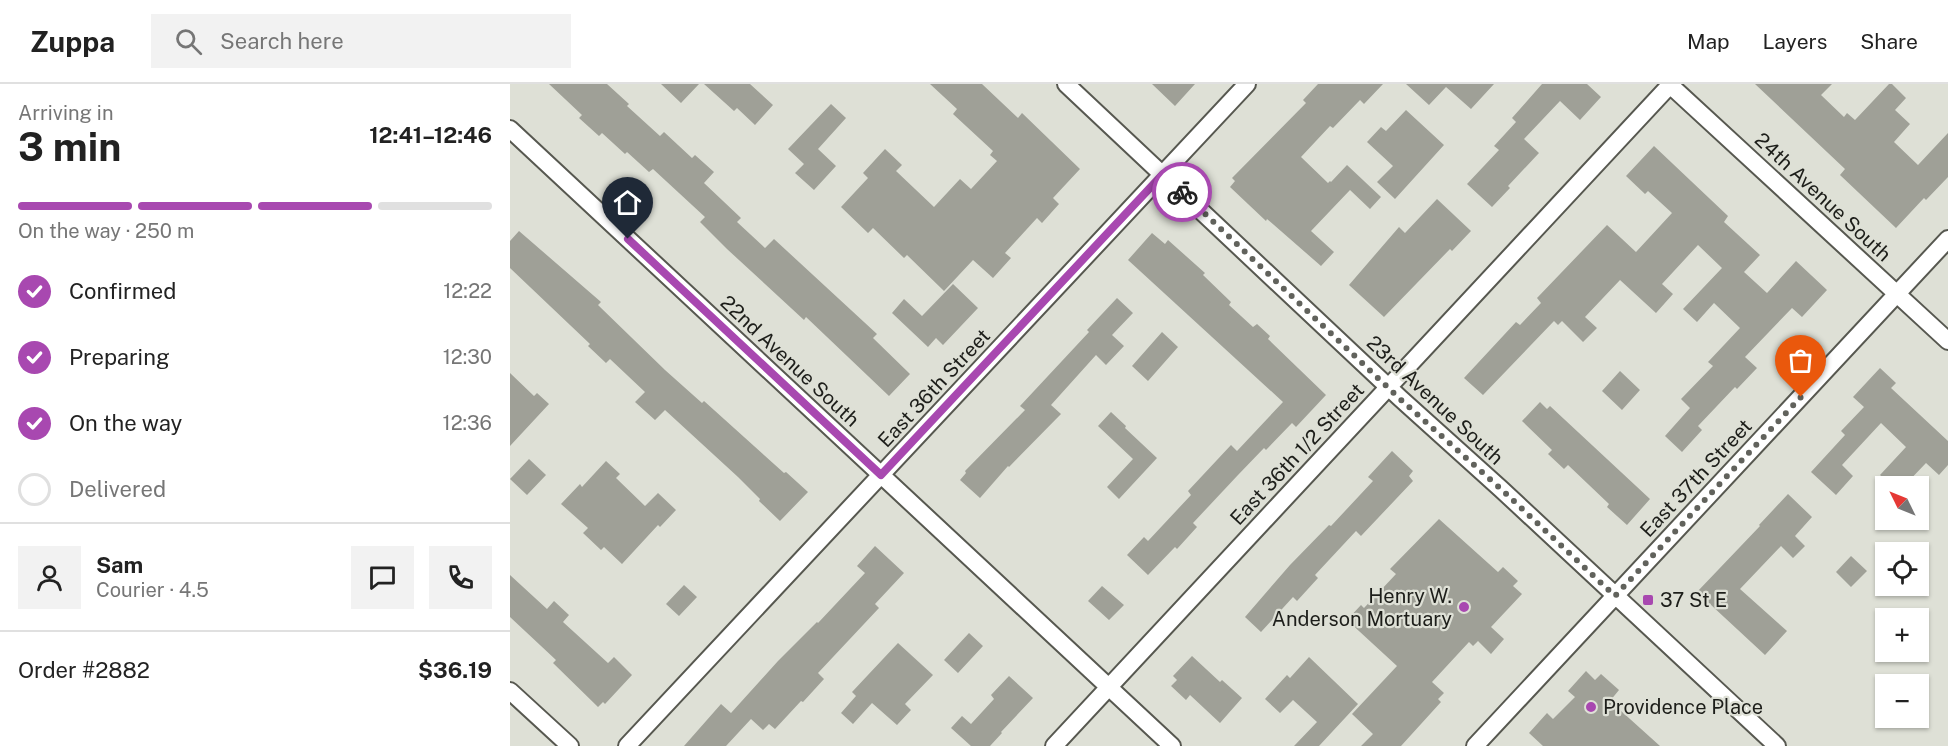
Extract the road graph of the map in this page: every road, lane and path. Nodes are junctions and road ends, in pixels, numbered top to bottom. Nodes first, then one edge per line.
1 (1066, 84) edge
2 (1247, 84) edge
3 (1669, 84) edge
4 (510, 129) edge
5 (1163, 174) junction
6 (1948, 239) edge
7 (1898, 294) junction
8 (1948, 341) edge
9 (1388, 387) junction
10 (881, 475) junction
11 (1615, 596) junction
12 (1109, 688) junction
13 (510, 691) edge
14 (1478, 745) edge
15 (570, 746) edge
16 (627, 746) edge
17 (1054, 746) edge
18 (1172, 746) edge
19 (1777, 746) edge

1 - 5 street, 23rd Avenue South
2 - 5 street, East 36th Street
3 - 7 street, 24th Avenue South
3 - 9 street, East 36th 1/2 Street
4 - 10 street, 22nd Avenue South
5 - 9 street, 23rd Avenue South
5 - 10 street, East 36th Street
6 - 7 street, East 37th Street
7 - 8 street, 24th Avenue South
7 - 11 street, East 37th Street
9 - 11 street, 23rd Avenue South
9 - 12 street, East 36th 1/2 Street
10 - 12 street, 22nd Avenue South
10 - 16 street, East 36th Street
11 - 14 street, East 37th Street
11 - 19 street, 23rd Avenue South
12 - 17 street, East 36th 1/2 Street
12 - 18 street, 22nd Avenue South
13 - 15 street

